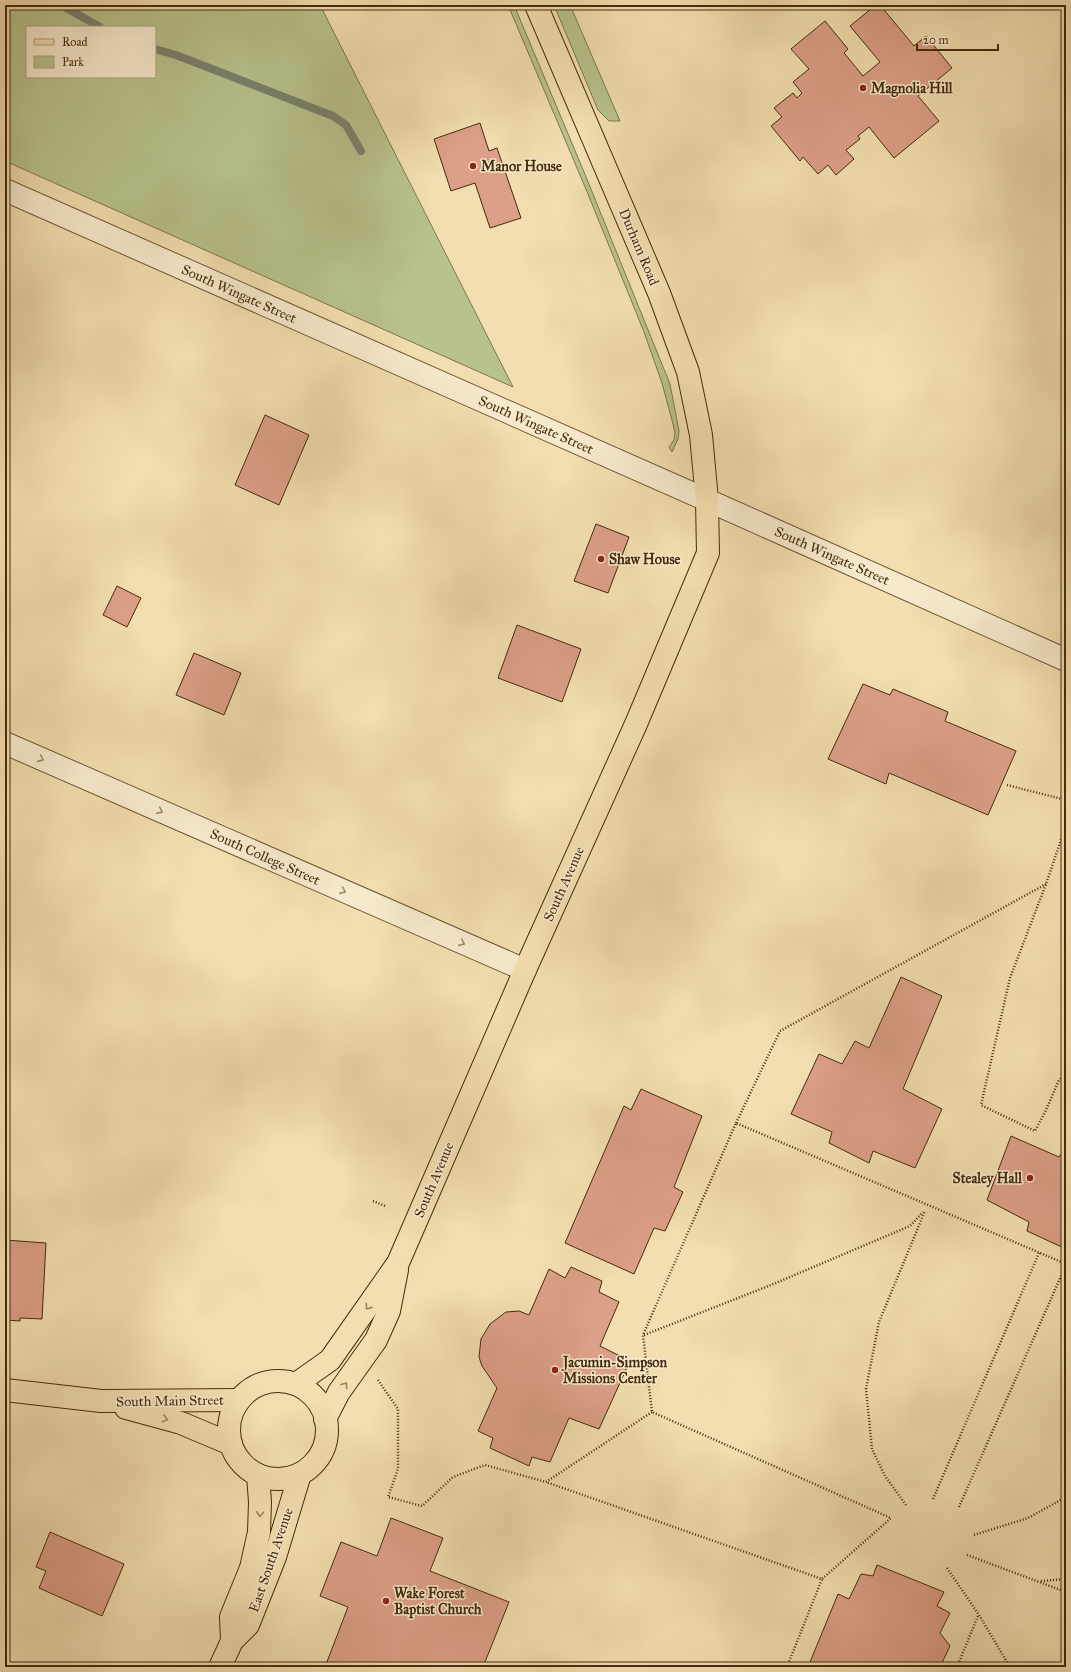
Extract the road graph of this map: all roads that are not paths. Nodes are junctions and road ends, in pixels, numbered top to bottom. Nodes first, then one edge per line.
1 (536, 5) edge
2 (5, 190) edge
3 (707, 500) junction
4 (1066, 660) edge
5 (5, 743) edge
6 (524, 970) junction
7 (398, 1263) junction
8 (296, 1384) junction
9 (5, 1390) edge
10 (239, 1400) junction
11 (100, 1402) junction
12 (326, 1419) junction
13 (231, 1444) junction
14 (300, 1474) junction
15 (258, 1475) junction
16 (232, 1640) junction
17 (220, 1667) edge

1 - 3 main road, Durham Road
2 - 3 street, South Wingate Street
3 - 4 street, South Wingate Street
3 - 6 main road, South Avenue
5 -> 6 street, South College Street
6 - 7 main road, South Avenue
7 -> 8 main road, South Avenue
12 -> 7 main road, South Avenue
8 - 10 main road
8 - 12 main road
9 - 11 main road, South Main Street
10 - 11 main road, South Main Street
10 - 13 main road
11 -> 13 main road, South Main Street
12 - 14 main road
13 - 15 main road
14 - 15 main road
14 - 16 main road, East South Avenue
15 -> 16 main road, East South Avenue
16 - 17 main road, East South Avenue

